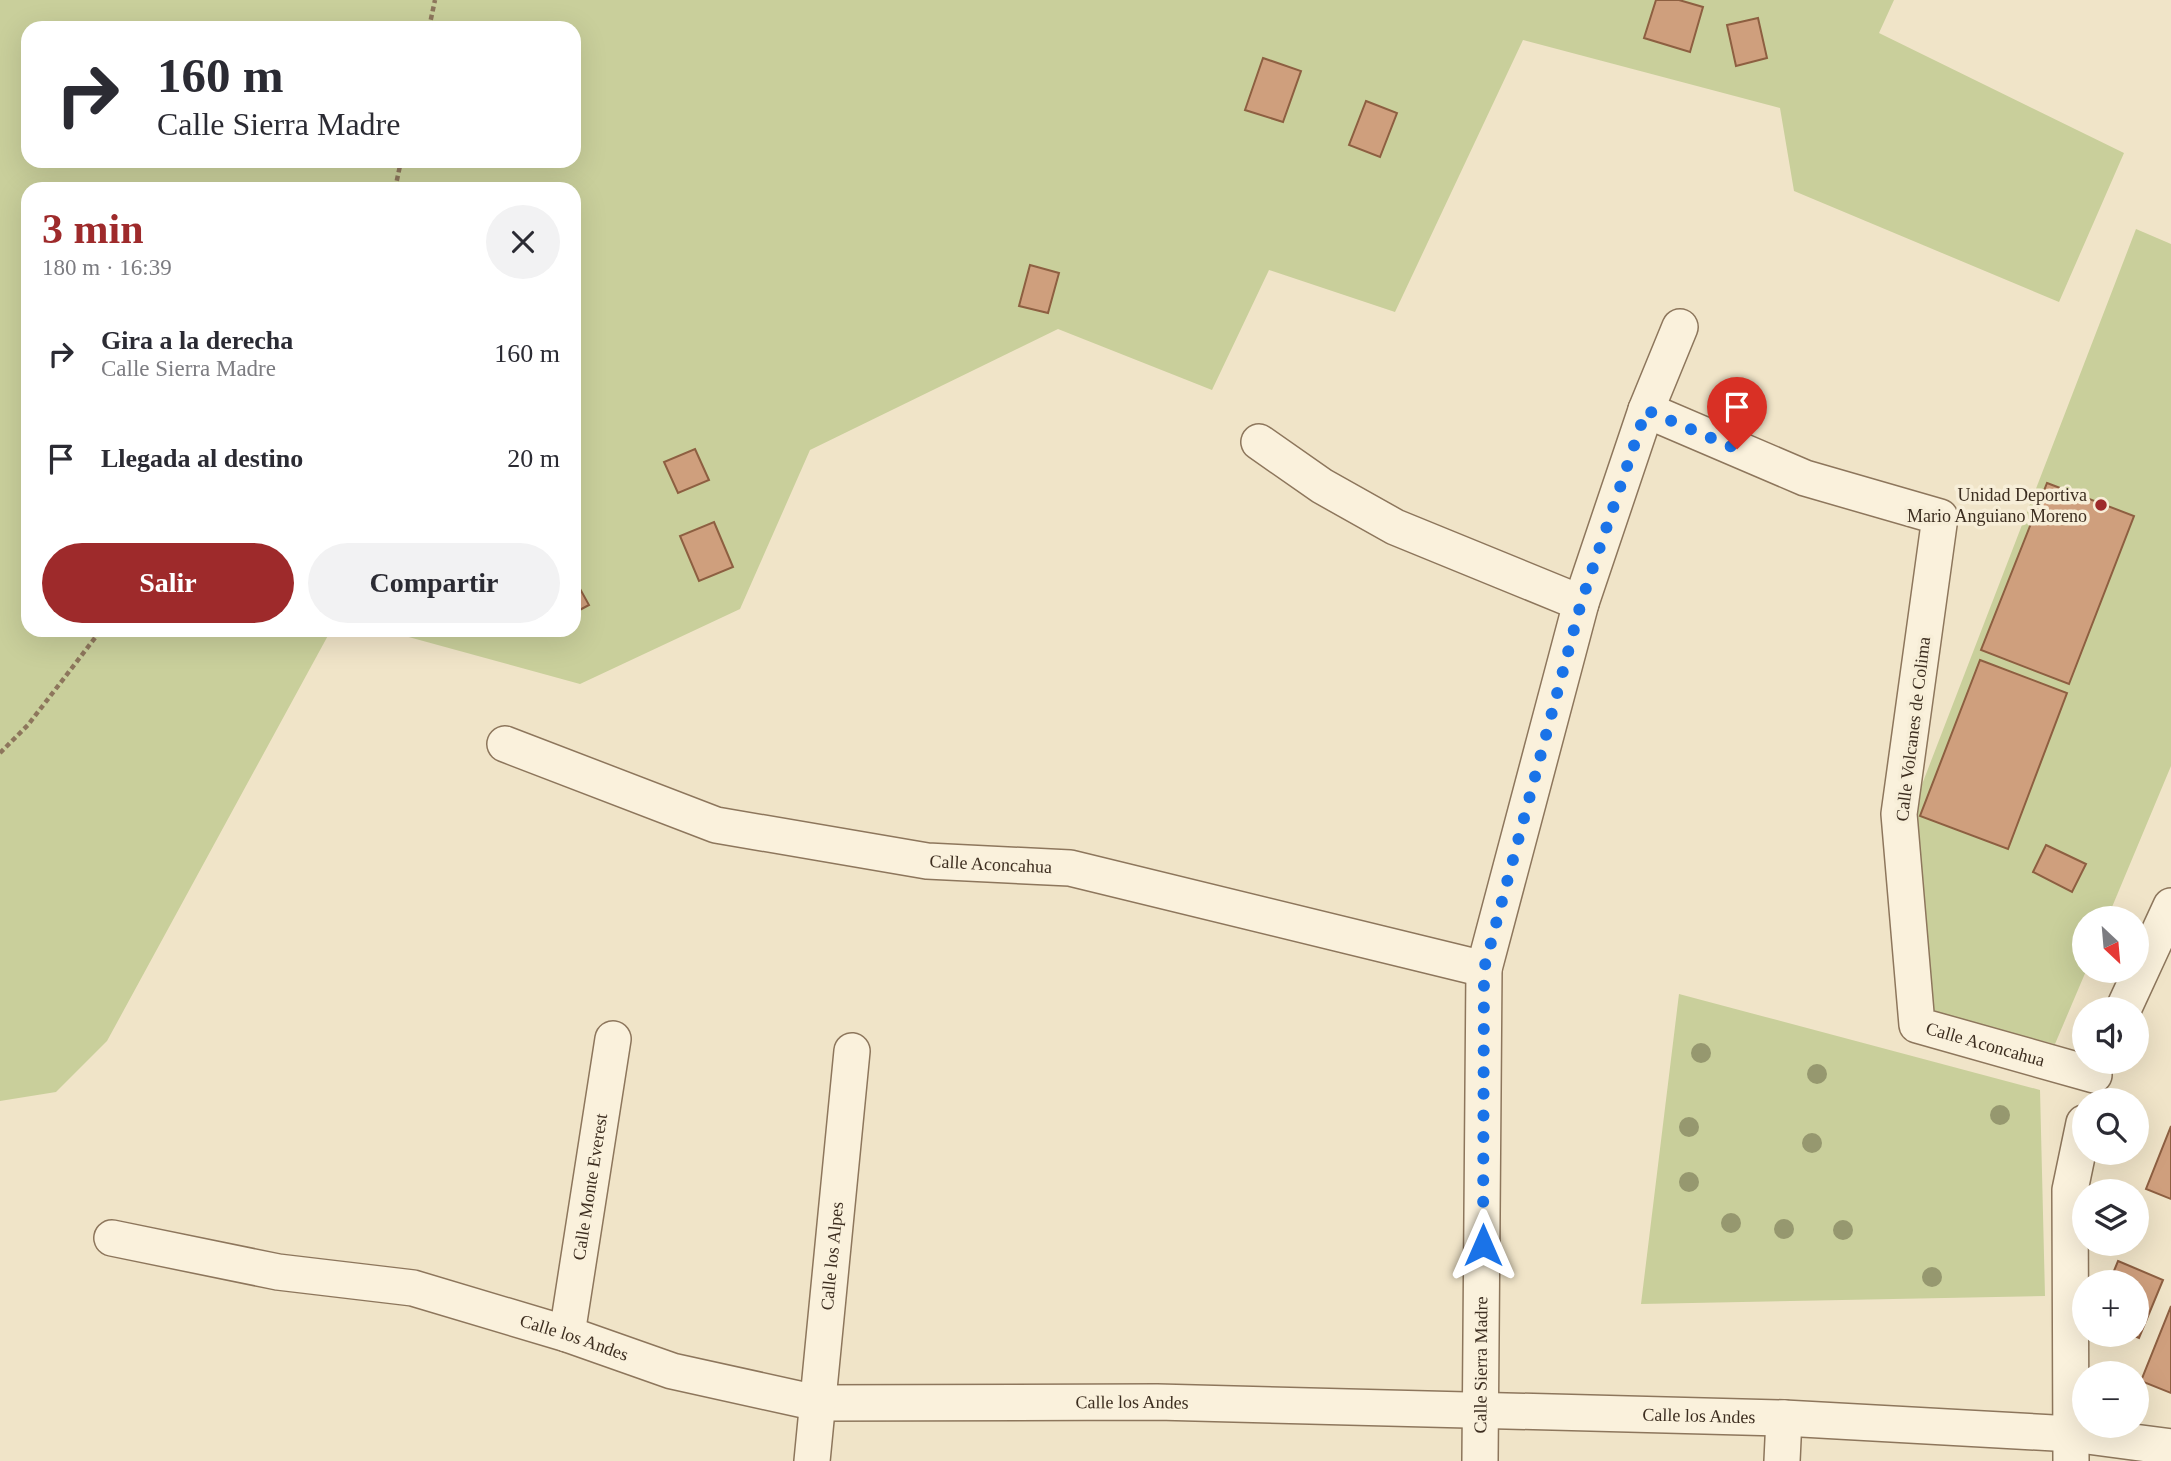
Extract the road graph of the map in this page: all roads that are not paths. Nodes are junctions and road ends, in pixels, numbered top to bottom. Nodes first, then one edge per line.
1 (1680, 327) dead end
2 (1646, 410) junction
3 (1259, 442) dead end
4 (1581, 603) junction
5 (505, 744) dead end
6 (2171, 906) edge
7 (1484, 969) junction
8 (2129, 997) edge
9 (1917, 1025) joint
10 (613, 1039) dead end
11 (852, 1051) dead end
12 (2095, 1079) edge
13 (2075, 1165) edge
14 (113, 1238) dead end
15 (567, 1334) junction
16 (817, 1403) junction
17 (1482, 1410) junction
18 (1784, 1418) junction
19 (2071, 1447) edge
20 (2171, 1447) edge
21 (812, 1461) edge
22 (1480, 1461) edge
23 (1782, 1461) edge

1 - 2 street, Calle Sierra Madre
2 - 4 street, Calle Sierra Madre
2 - 9 street, Calle Volcanes de Colima
3 - 4 street
4 - 7 street, Calle Sierra Madre
5 - 7 street, Calle Aconcahua
6 - 8 street
7 - 17 street, Calle Sierra Madre
9 - 12 street, Calle Aconcahua
10 - 15 street, Calle Monte Everest
11 - 16 street, Calle los Alpes
13 - 19 street
14 - 15 street, Calle los Andes
15 - 16 street, Calle los Andes
16 - 17 street, Calle los Andes
16 - 21 street, Calle los Alpes
17 - 18 street, Calle los Andes
17 - 22 street, Calle Sierra Madre
18 - 19 street, Calle los Andes
18 - 23 street
19 - 20 street, Calle los Andes

